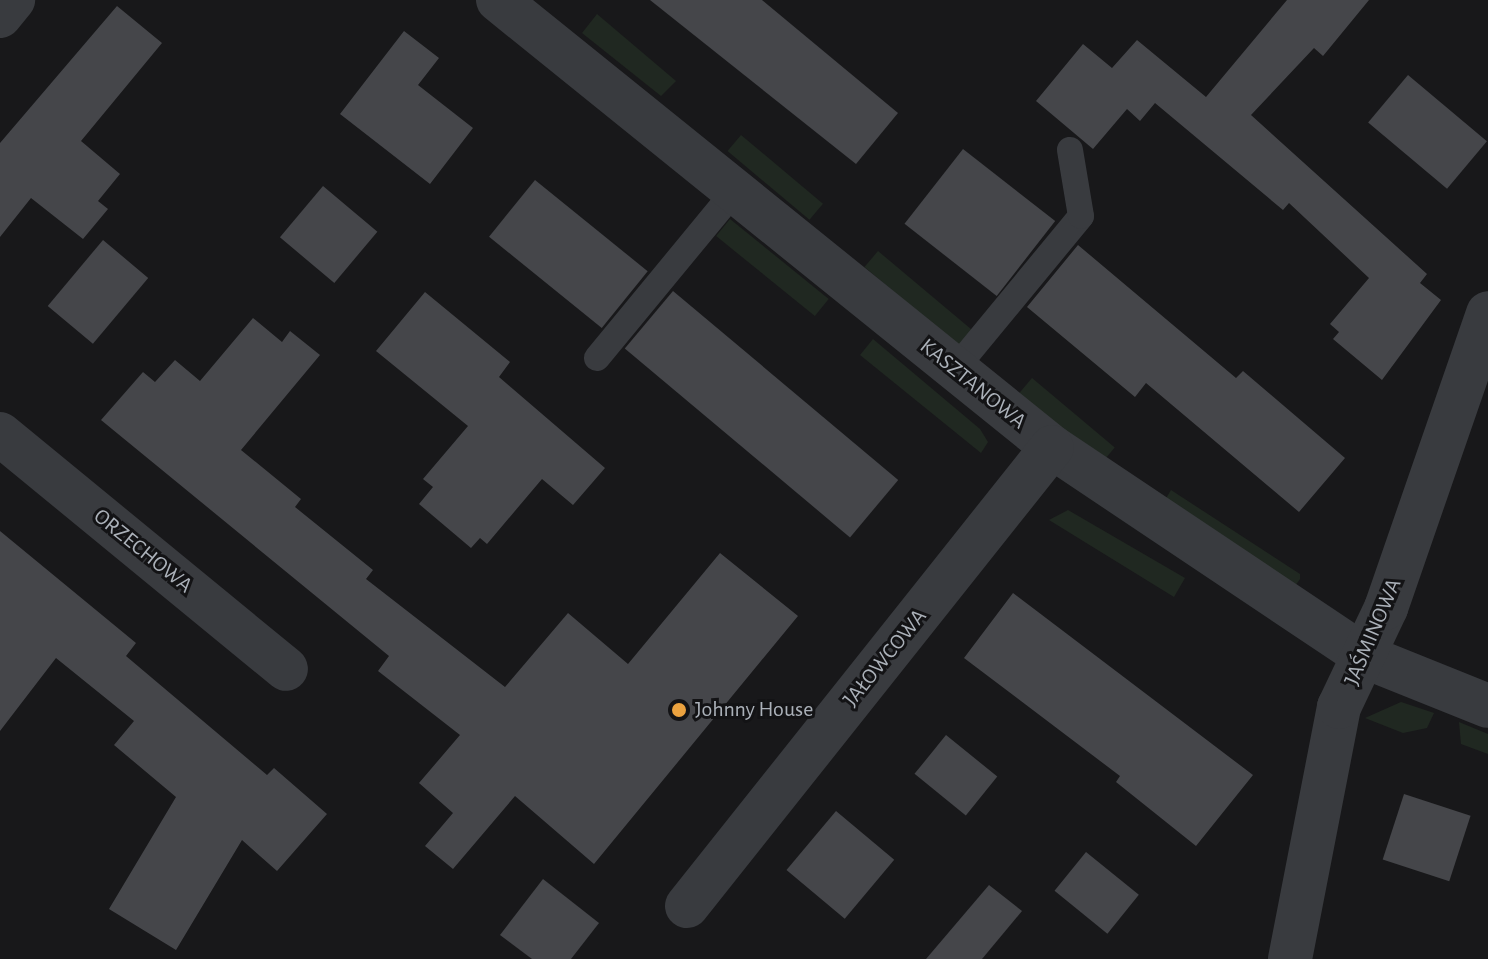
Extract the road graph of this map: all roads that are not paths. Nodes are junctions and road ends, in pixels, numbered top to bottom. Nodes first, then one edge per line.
1 (13, 0) edge
2 (498, 0) edge
3 (0, 16) edge
4 (1070, 150) dead end
5 (733, 193) junction
6 (1488, 313) edge
7 (597, 358) dead end
8 (955, 369) junction
9 (0, 434) edge
10 (1052, 447) junction
11 (1366, 657) junction
12 (286, 669) dead end
13 (1488, 706) edge
14 (687, 906) dead end
15 (1290, 959) edge

1 - 3 street
2 - 5 street, KASZTANOWA
4 - 8 lane
5 - 7 lane
5 - 8 street, KASZTANOWA
6 - 11 street, JAŚMINOWA
8 - 10 street, KASZTANOWA
9 - 12 street, ORZECHOWA
10 - 11 street, KASZTANOWA
10 - 14 street, JAŁOWCOWA
11 - 13 street, KASZTANOWA
11 - 15 street, JAŚMINOWA

